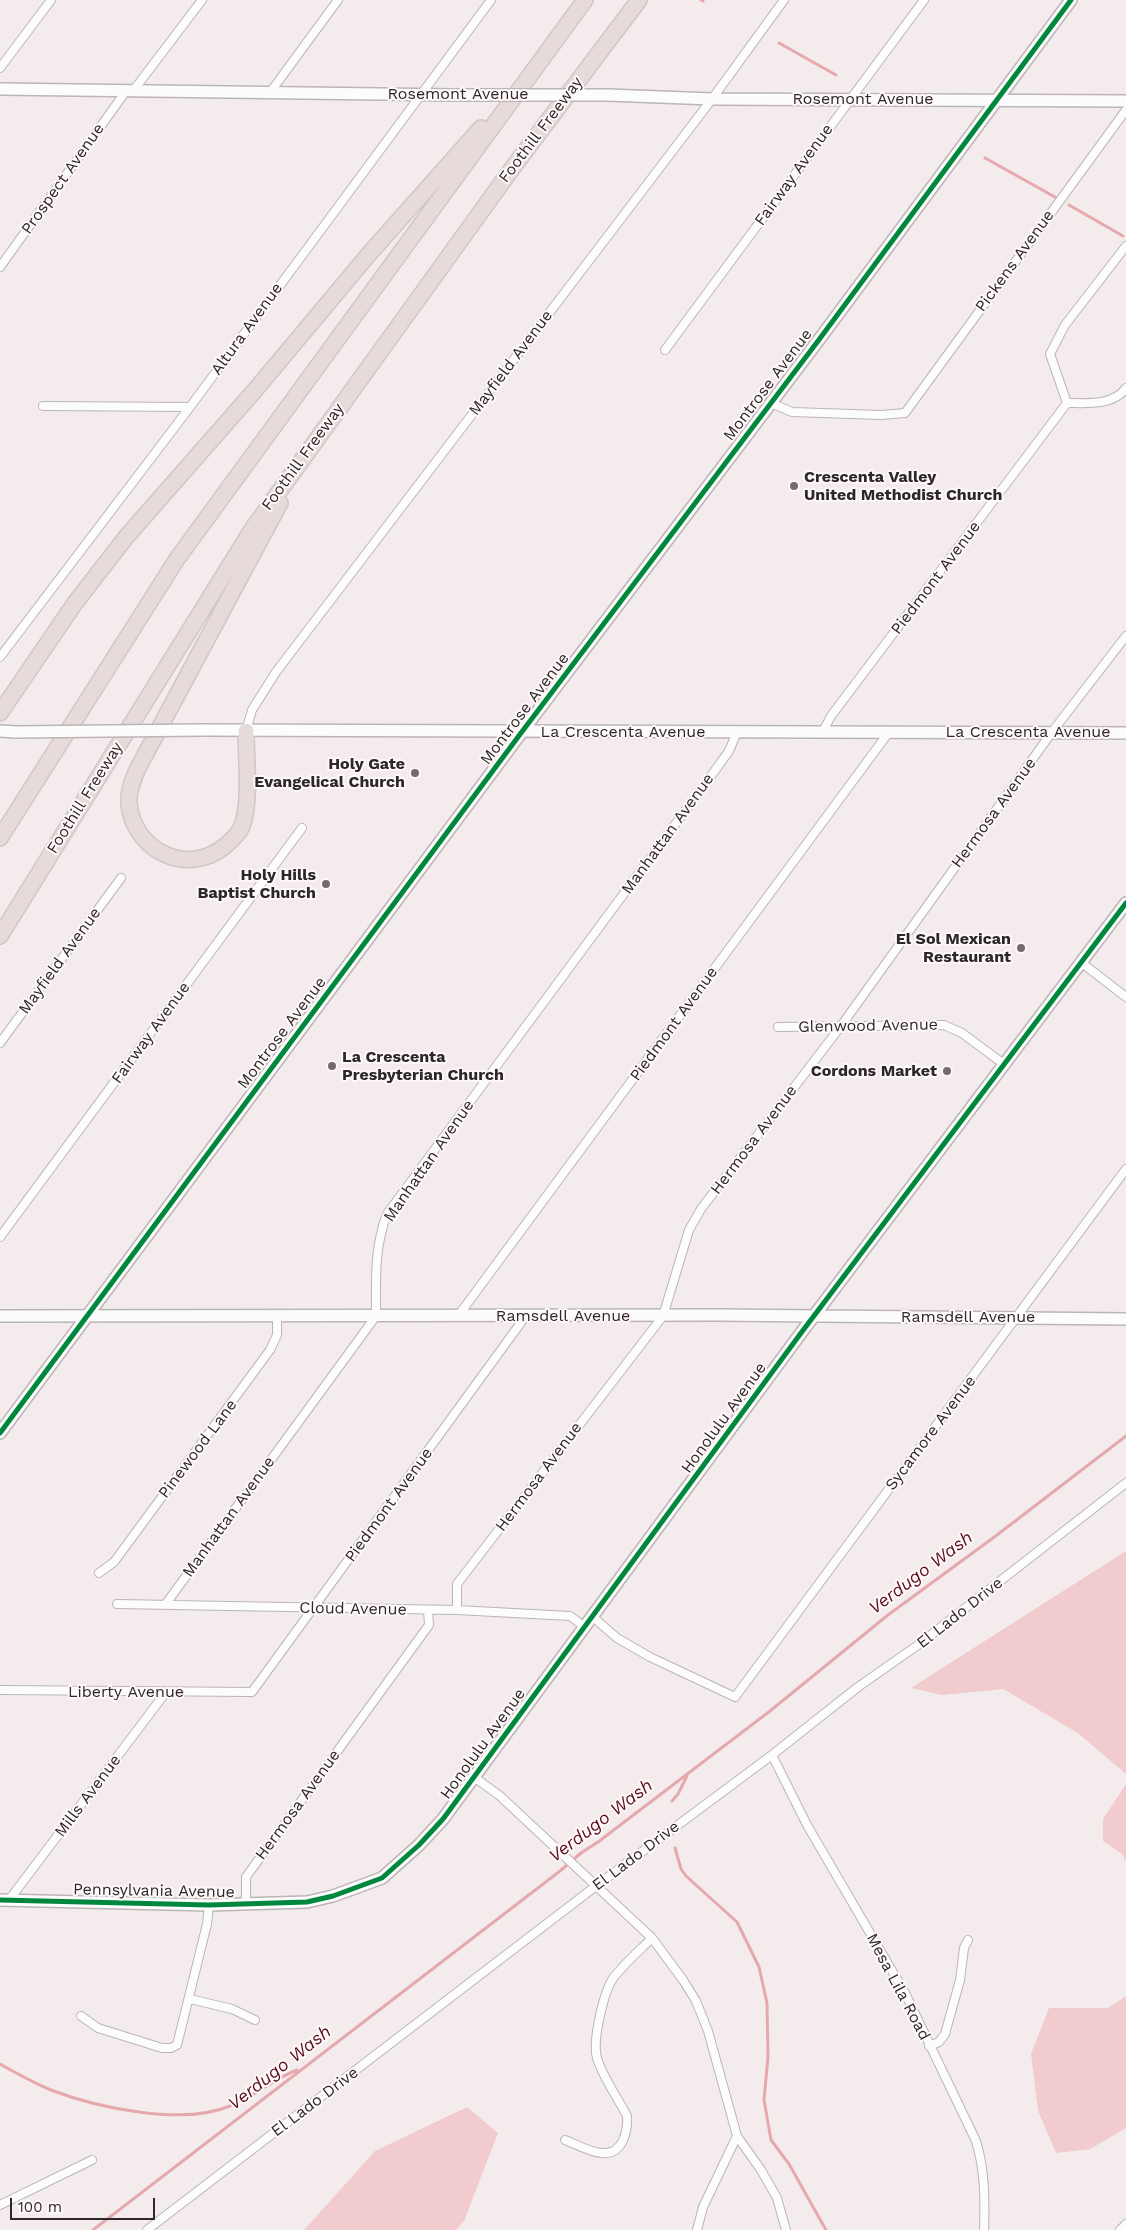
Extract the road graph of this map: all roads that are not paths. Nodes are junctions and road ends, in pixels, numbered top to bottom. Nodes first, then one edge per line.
1 (51, 0) edge
2 (202, 0) edge
3 (338, 0) edge
4 (491, 0) edge
5 (585, 0) edge
6 (639, 0) edge
7 (784, 0) edge
8 (924, 0) edge
9 (1071, 0) edge
10 (540, 61) junction
11 (0, 68) edge
12 (0, 89) edge
13 (130, 91) junction
14 (269, 94) junction
15 (421, 94) junction
16 (712, 99) junction
17 (850, 99) junction
18 (996, 99) junction
19 (1126, 101) edge
20 (1126, 110) edge
21 (1126, 246) edge
22 (0, 266) edge
23 (665, 350) dead end
24 (1126, 388) edge
25 (771, 402) junction
26 (1067, 404) junction
27 (43, 406) dead end
28 (190, 407) junction
29 (312, 444) junction
30 (1126, 636) edge
31 (0, 657) edge
32 (0, 713) edge
33 (0, 731) edge
34 (246, 731) junction
35 (737, 732) junction
36 (889, 732) junction
37 (1052, 732) junction
38 (521, 733) junction
39 (822, 733) junction
40 (1126, 733) edge
41 (302, 828) dead end
42 (0, 838) edge
43 (121, 878) dead end
44 (1126, 903) edge
45 (0, 936) edge
46 (1082, 963) junction
47 (1126, 997) edge
48 (841, 1026) junction
49 (778, 1027) dead end
50 (0, 1044) edge
51 (1005, 1065) junction
52 (1126, 1169) edge
53 (0, 1237) edge
54 (0, 1316) edge
55 (277, 1316) junction
56 (376, 1316) junction
57 (458, 1316) junction
58 (663, 1316) junction
59 (85, 1317) junction
60 (525, 1317) junction
61 (814, 1317) junction
62 (1017, 1317) junction
63 (1126, 1319) edge
64 (0, 1433) edge
65 (1126, 1483) edge
66 (99, 1573) dead end
67 (117, 1604) dead end
68 (165, 1605) junction
69 (313, 1608) junction
70 (428, 1610) junction
71 (457, 1610) junction
72 (593, 1617) junction
73 (585, 1627) junction
74 (0, 1690) edge
75 (166, 1692) junction
76 (252, 1692) joint
77 (772, 1755) junction
78 (474, 1777) junction
79 (596, 1886) junction
80 (4, 1900) edge
81 (307, 1902) joint
82 (209, 1905) junction
83 (246, 1905) junction
84 (652, 1938) junction
85 (968, 1940) dead end
86 (190, 1999) junction
87 (82, 2016) dead end
88 (255, 2020) dead end
89 (929, 2046) junction
90 (737, 2136) junction
91 (565, 2140) dead end
92 (92, 2160) dead end
93 (1, 2202) edge
94 (1126, 2224) edge
95 (148, 2230) edge
96 (697, 2230) edge
97 (786, 2230) edge
98 (984, 2230) edge
99 (1120, 2230) edge

1 - 11 street
2 - 13 street, Prospect Avenue
3 - 14 street
4 - 15 street, Altura Avenue
5 - 10 highway
6 - 29 highway, Foothill Freeway
7 - 16 street, Mayfield Avenue
8 - 17 street, Fairway Avenue
9 - 18 street, Montrose Avenue
10 - 32 highway
10 - 42 highway
12 - 13 street, Rosemont Avenue
13 - 14 street, Rosemont Avenue
13 - 22 street, Prospect Avenue
14 - 15 street, Rosemont Avenue
15 - 16 street, Rosemont Avenue, bridge
15 - 28 street, Altura Avenue
16 - 17 street, Rosemont Avenue
16 - 34 street, Mayfield Avenue
17 - 18 street, Rosemont Avenue
17 - 23 street, Fairway Avenue
18 - 19 street, Rosemont Avenue
18 - 25 street, Montrose Avenue
20 - 25 street, Pickens Avenue
21 - 26 street
24 - 26 street
25 - 38 street, Montrose Avenue
26 - 39 street, Piedmont Avenue
27 - 28 street
28 - 31 street, Altura Avenue
29 - 34 highway
29 - 45 highway, Foothill Freeway
30 - 37 street, Hermosa Avenue
33 - 34 street, La Crescenta Avenue, bridge
34 - 38 street, La Crescenta Avenue
35 - 38 street, La Crescenta Avenue
35 - 39 street, La Crescenta Avenue
35 - 56 street, Manhattan Avenue
36 - 37 street, La Crescenta Avenue
36 - 39 street, La Crescenta Avenue
36 - 57 street, Piedmont Avenue
37 - 40 street, La Crescenta Avenue
37 - 48 street, Hermosa Avenue
38 - 59 street, Montrose Avenue
41 - 53 street, Fairway Avenue
43 - 50 street, Mayfield Avenue
44 - 46 street, Honolulu Avenue
46 - 47 street
46 - 51 street, Honolulu Avenue
48 - 49 street, Glenwood Avenue
48 - 51 street, Glenwood Avenue
48 - 58 street, Hermosa Avenue
51 - 61 street, Honolulu Avenue
52 - 62 street, Sycamore Avenue
54 - 59 street, Ramsdell Avenue
55 - 56 street, Ramsdell Avenue
55 - 59 street, Ramsdell Avenue
55 - 66 street, Pinewood Lane
56 - 57 street, Ramsdell Avenue
56 - 68 street, Manhattan Avenue
57 - 60 street, Ramsdell Avenue
58 - 60 street, Ramsdell Avenue
58 - 61 street, Ramsdell Avenue
58 - 71 street, Hermosa Avenue
59 - 64 street, Montrose Avenue
60 - 69 street, Piedmont Avenue
61 - 62 street, Ramsdell Avenue
61 - 72 street, Honolulu Avenue
62 - 63 street, Ramsdell Avenue
62 - 72 street, Sycamore Avenue
65 - 77 street, El Lado Drive
67 - 68 street, Cloud Avenue
68 - 69 street, Cloud Avenue
69 - 70 street, Cloud Avenue
69 - 76 street, Piedmont Avenue
70 - 71 street, Cloud Avenue
70 - 83 street, Hermosa Avenue
71 - 73 street, Cloud Avenue
72 - 73 street, Honolulu Avenue
73 - 78 street, Honolulu Avenue
74 - 75 street, Liberty Avenue
75 - 76 street, Liberty Avenue
75 - 80 street, Mills Avenue
77 - 79 street, El Lado Drive
77 - 89 street, Mesa Lila Road
78 - 79 street
78 - 81 street, Honolulu Avenue
79 - 84 street
79 - 95 street, El Lado Drive
80 - 82 street, Pennsylvania Avenue
81 - 83 street, Pennsylvania Avenue
82 - 83 street, Pennsylvania Avenue
82 - 86 street
84 - 90 street
84 - 91 street
85 - 89 street
86 - 87 street
86 - 88 street
89 - 98 street, Mesa Lila Road
90 - 96 street
90 - 97 street
92 - 93 street
94 - 99 street

